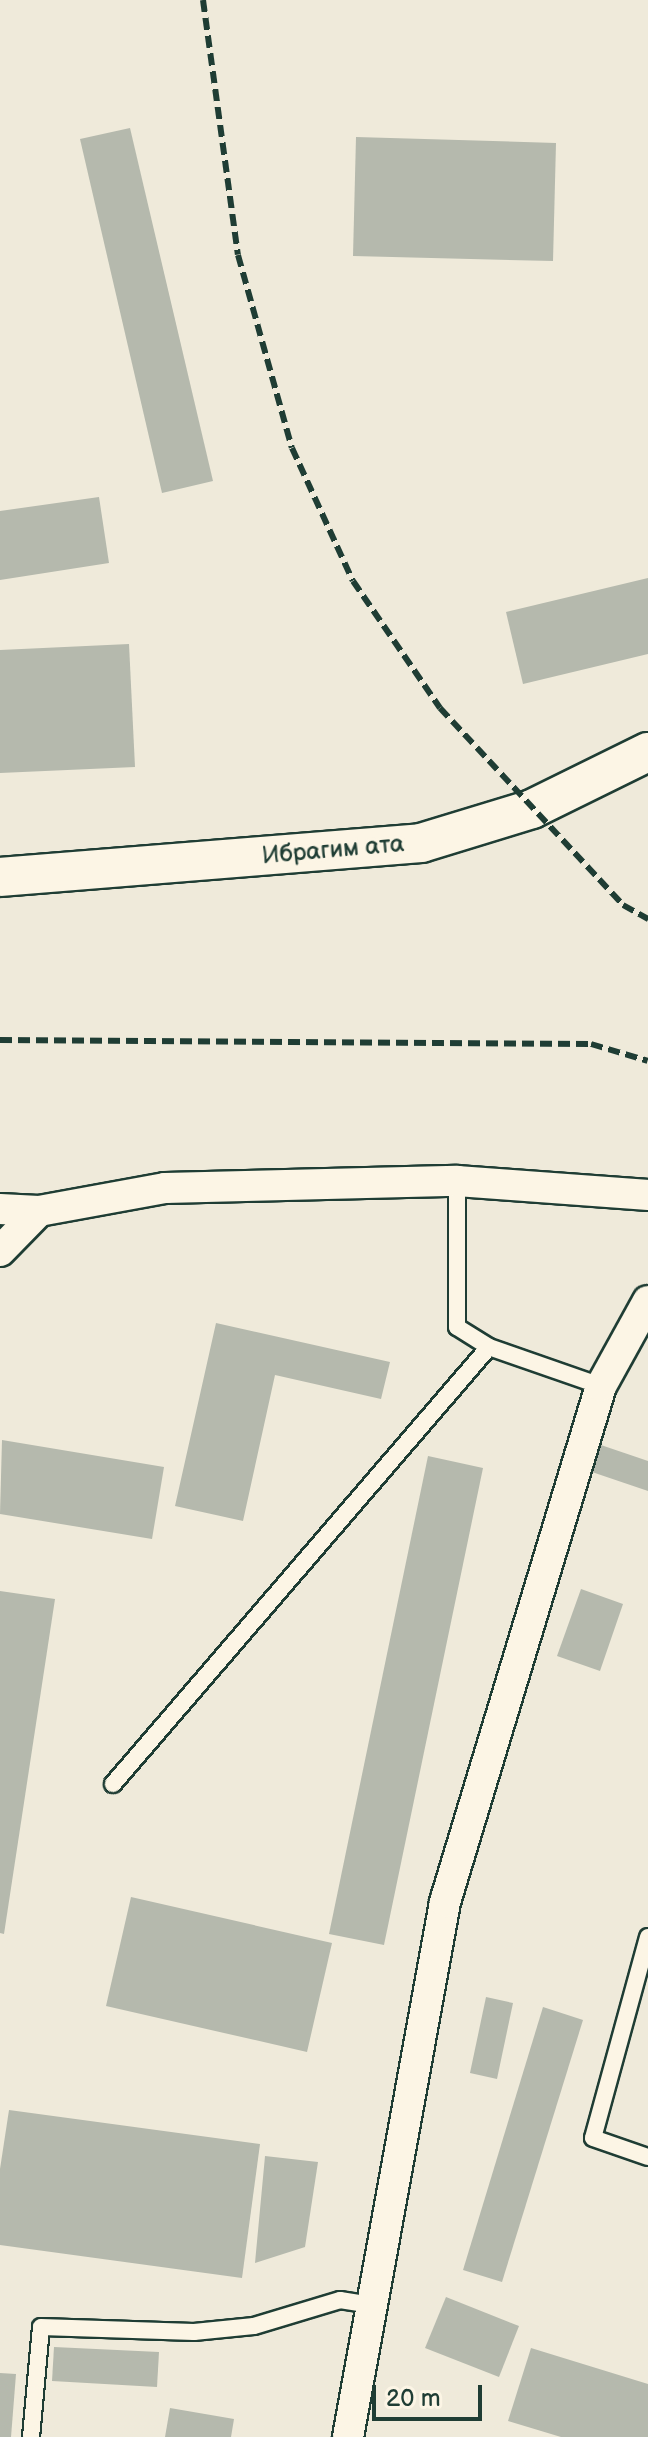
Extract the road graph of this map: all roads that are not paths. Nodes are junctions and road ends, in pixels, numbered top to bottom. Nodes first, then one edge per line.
1 (648, 752) edge
2 (0, 877) edge
3 (457, 1181) junction
4 (648, 1195) edge
5 (0, 1209) edge
6 (39, 1211) junction
7 (0, 1251) edge
8 (648, 1301) edge
9 (489, 1347) junction
10 (601, 1386) junction
11 (113, 1784) dead end
12 (648, 1937) edge
13 (648, 2157) edge
14 (372, 2305) junction
15 (31, 2437) edge
16 (348, 2437) edge

1 - 2 street, Ибрагим ата
3 - 4 street
3 - 6 street
3 - 9 lane
5 - 6 street
6 - 7 street
8 - 10 street
9 - 10 lane
9 - 11 lane
10 - 14 street
12 - 13 lane
14 - 15 lane
14 - 16 street

